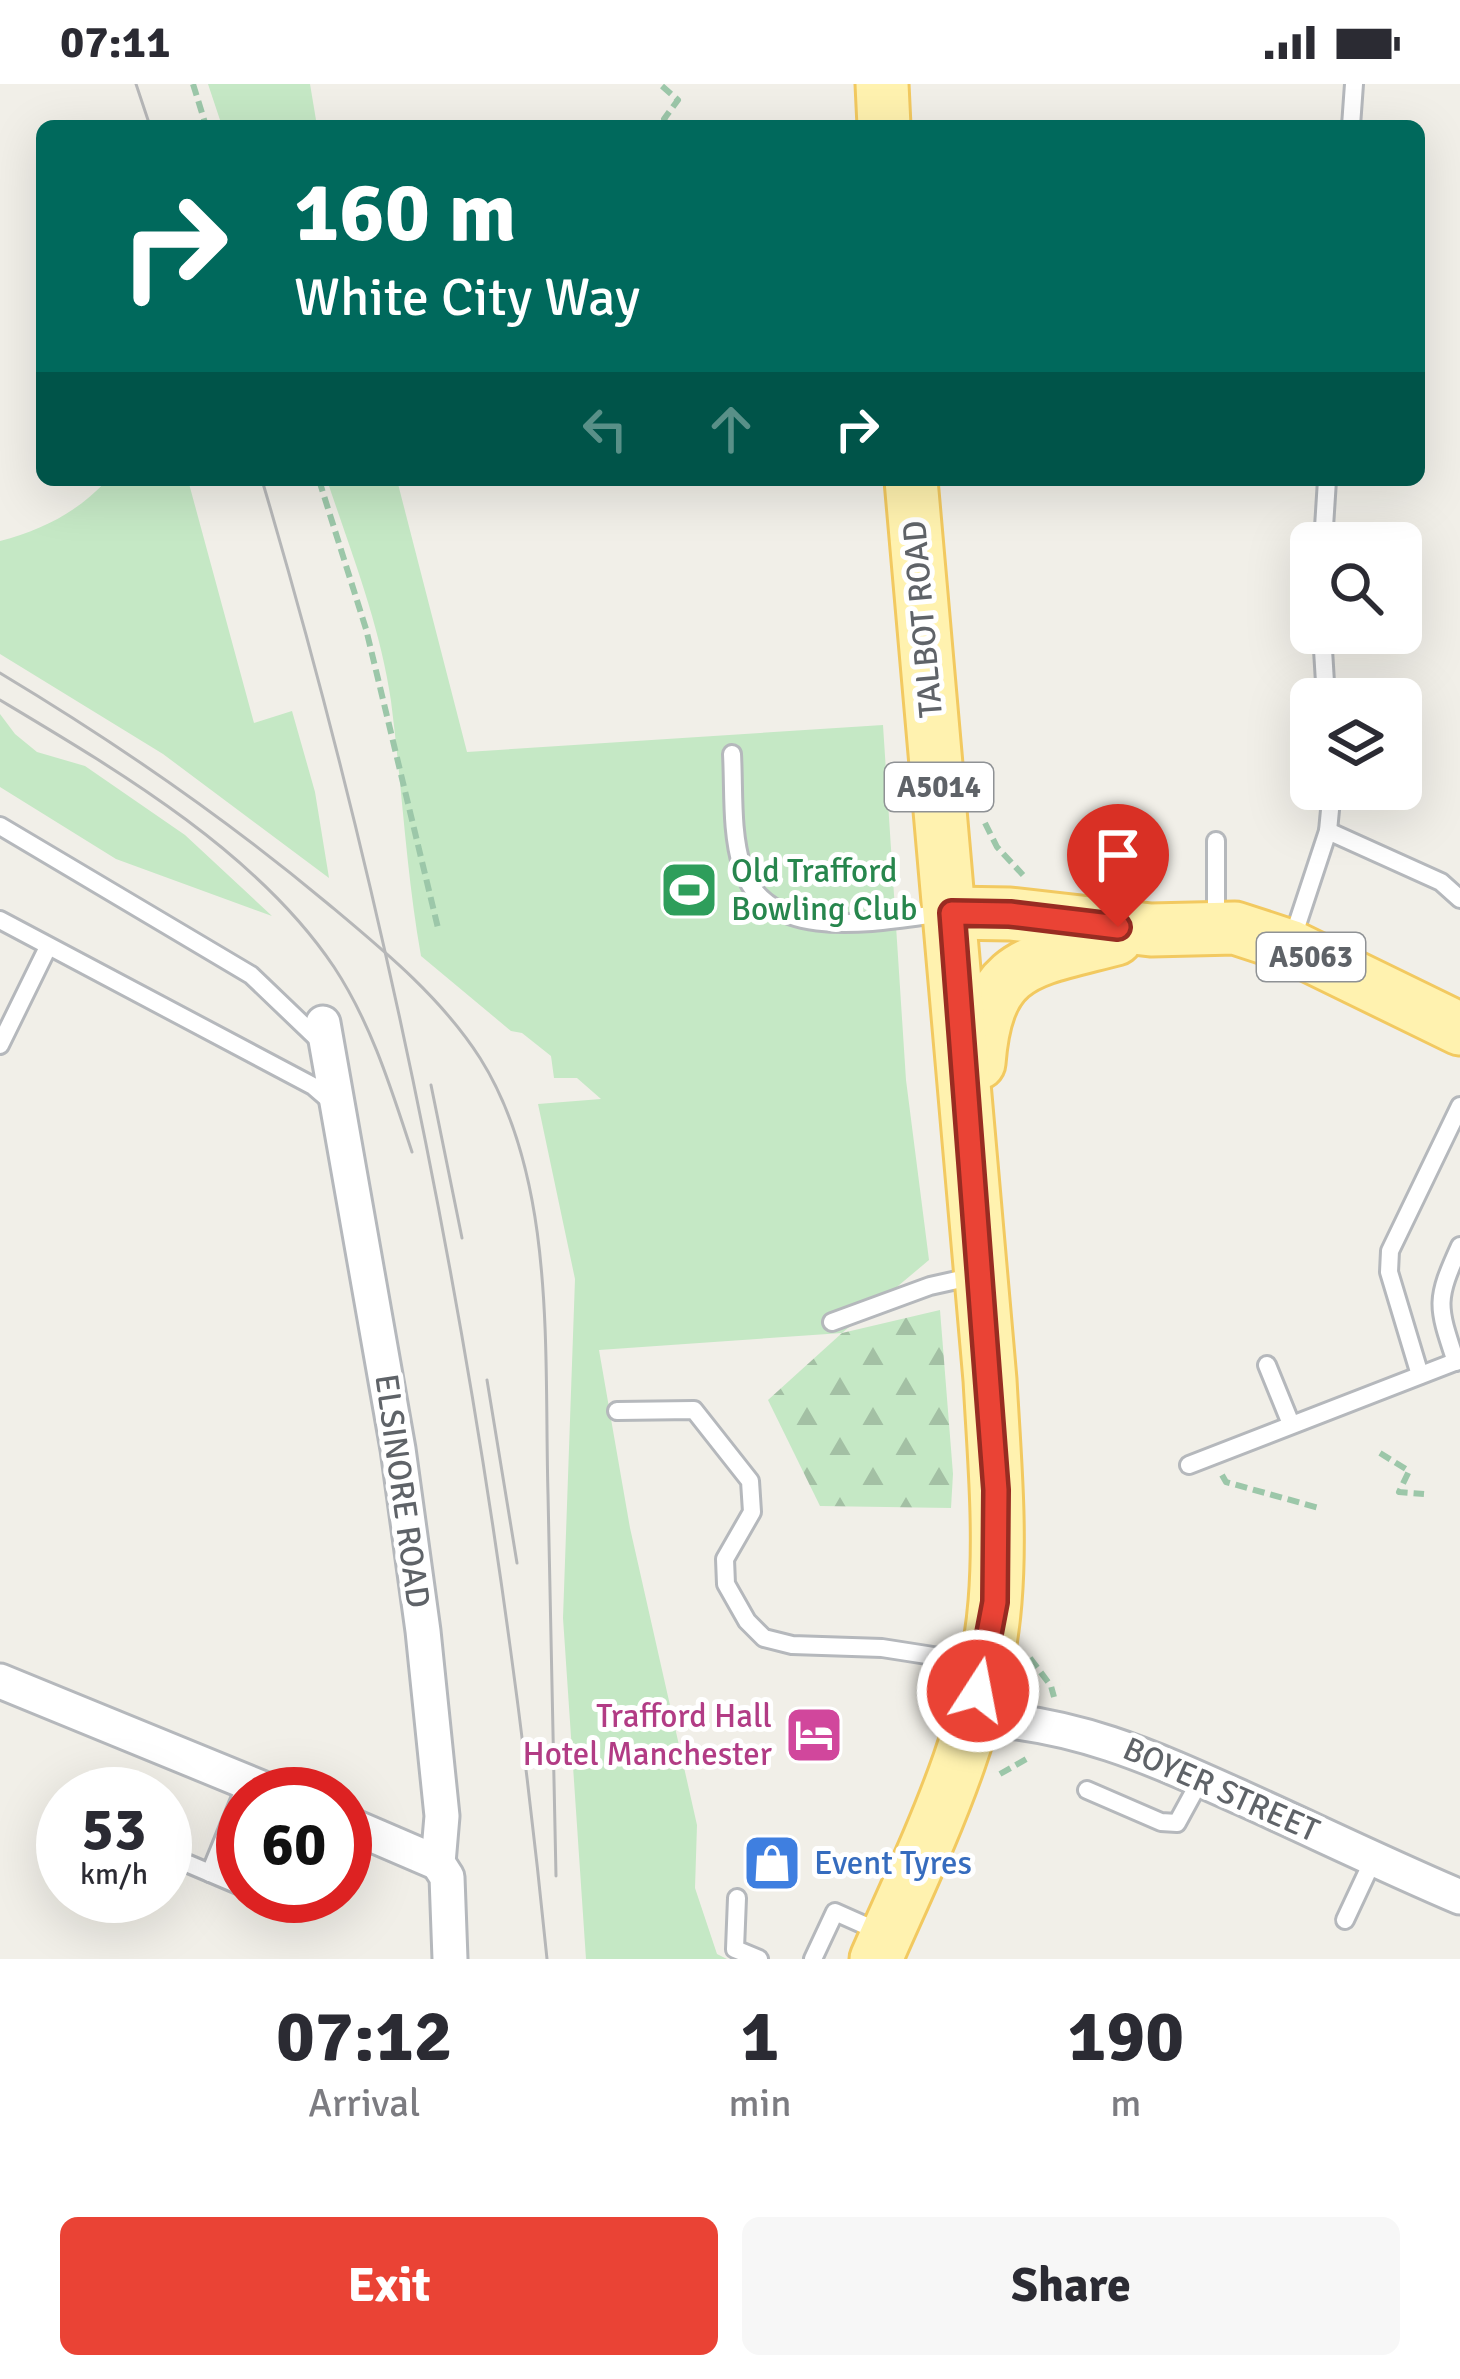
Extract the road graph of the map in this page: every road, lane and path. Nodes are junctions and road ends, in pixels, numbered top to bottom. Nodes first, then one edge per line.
1 (193, 84) edge
2 (881, 84) edge
3 (1354, 84) edge
4 (662, 86) edge
5 (204, 120) edge
6 (665, 120) edge
7 (884, 120) edge
8 (1352, 120) edge
9 (321, 486) edge
10 (912, 486) edge
11 (1327, 486) edge
12 (1324, 522) edge
13 (732, 754) dead end
14 (1330, 810) edge
15 (0, 826) edge
16 (1328, 831) junction
17 (1216, 841) dead end
18 (1460, 898) edge
19 (952, 913) junction
20 (0, 920) edge
21 (1216, 927) junction
22 (438, 928) dead end
23 (1151, 930) junction
24 (1290, 946) junction
25 (48, 947) junction
26 (1460, 1029) edge
27 (325, 1035) joint
28 (0, 1045) edge
29 (1460, 1106) edge
30 (339, 1108) junction
31 (971, 1148) junction
32 (1460, 1246) edge
33 (981, 1274) junction
34 (832, 1322) dead end
35 (1458, 1361) edge
36 (1267, 1365) dead end
37 (1420, 1375) junction
38 (617, 1411) dead end
39 (1291, 1424) junction
40 (1380, 1453) dead end
41 (1190, 1465) dead end
42 (1217, 1469) dead end
43 (1424, 1494) dead end
44 (1319, 1508) dead end
45 (985, 1664) junction
46 (0, 1681) edge
47 (972, 1718) junction
48 (216, 1769) edge
49 (1201, 1779) junction
50 (1087, 1790) dead end
51 (372, 1835) edge
52 (1374, 1858) junction
53 (438, 1863) junction
54 (192, 1866) edge
55 (216, 1866) edge
56 (211, 1874) junction
57 (216, 1876) edge
58 (736, 1898) dead end
59 (1460, 1898) edge
60 (1345, 1920) dead end
61 (881, 1947) edge
62 (450, 1959) edge
63 (759, 1959) edge
64 (813, 1959) edge

1 - 5 path
2 - 7 main road
3 - 8 lane
4 - 6 path
9 - 22 path
10 - 19 main road, TALBOT ROAD / A5014
11 - 12 lane
13 - 19 lane
14 - 16 lane
15 - 27 lane
16 - 18 lane
16 - 24 lane
17 - 21 lane
19 - 23 main road, A5063
19 - 31 main road, TALBOT ROAD / A5014
20 - 25 lane
21 - 23 main road, A5063
21 - 24 main road, A5063
23 - 31 main road
24 - 26 main road, A5063
25 - 28 lane
25 - 30 lane
27 - 30 street, ELSINORE ROAD
29 - 37 lane
30 - 53 street, ELSINORE ROAD
31 - 33 main road, TALBOT ROAD / A5014
32 - 35 lane
33 - 34 lane
33 - 45 main road, TALBOT ROAD / A5014
35 - 37 lane
36 - 39 lane
37 - 39 lane
38 - 45 lane
39 - 41 lane
40 - 43 path
42 - 44 path
45 - 47 main road, TALBOT ROAD / A5014
46 - 48 street
47 - 49 street, BOYER STREET
47 - 61 main road, TALBOT ROAD / A5014
49 - 50 lane
49 - 52 street, BOYER STREET
51 - 53 street
52 - 59 street, BOYER STREET
52 - 60 lane
53 - 62 street, ELSINORE ROAD
54 - 56 lane
55 - 56 lane
56 - 57 lane
58 - 63 lane
61 - 64 lane

